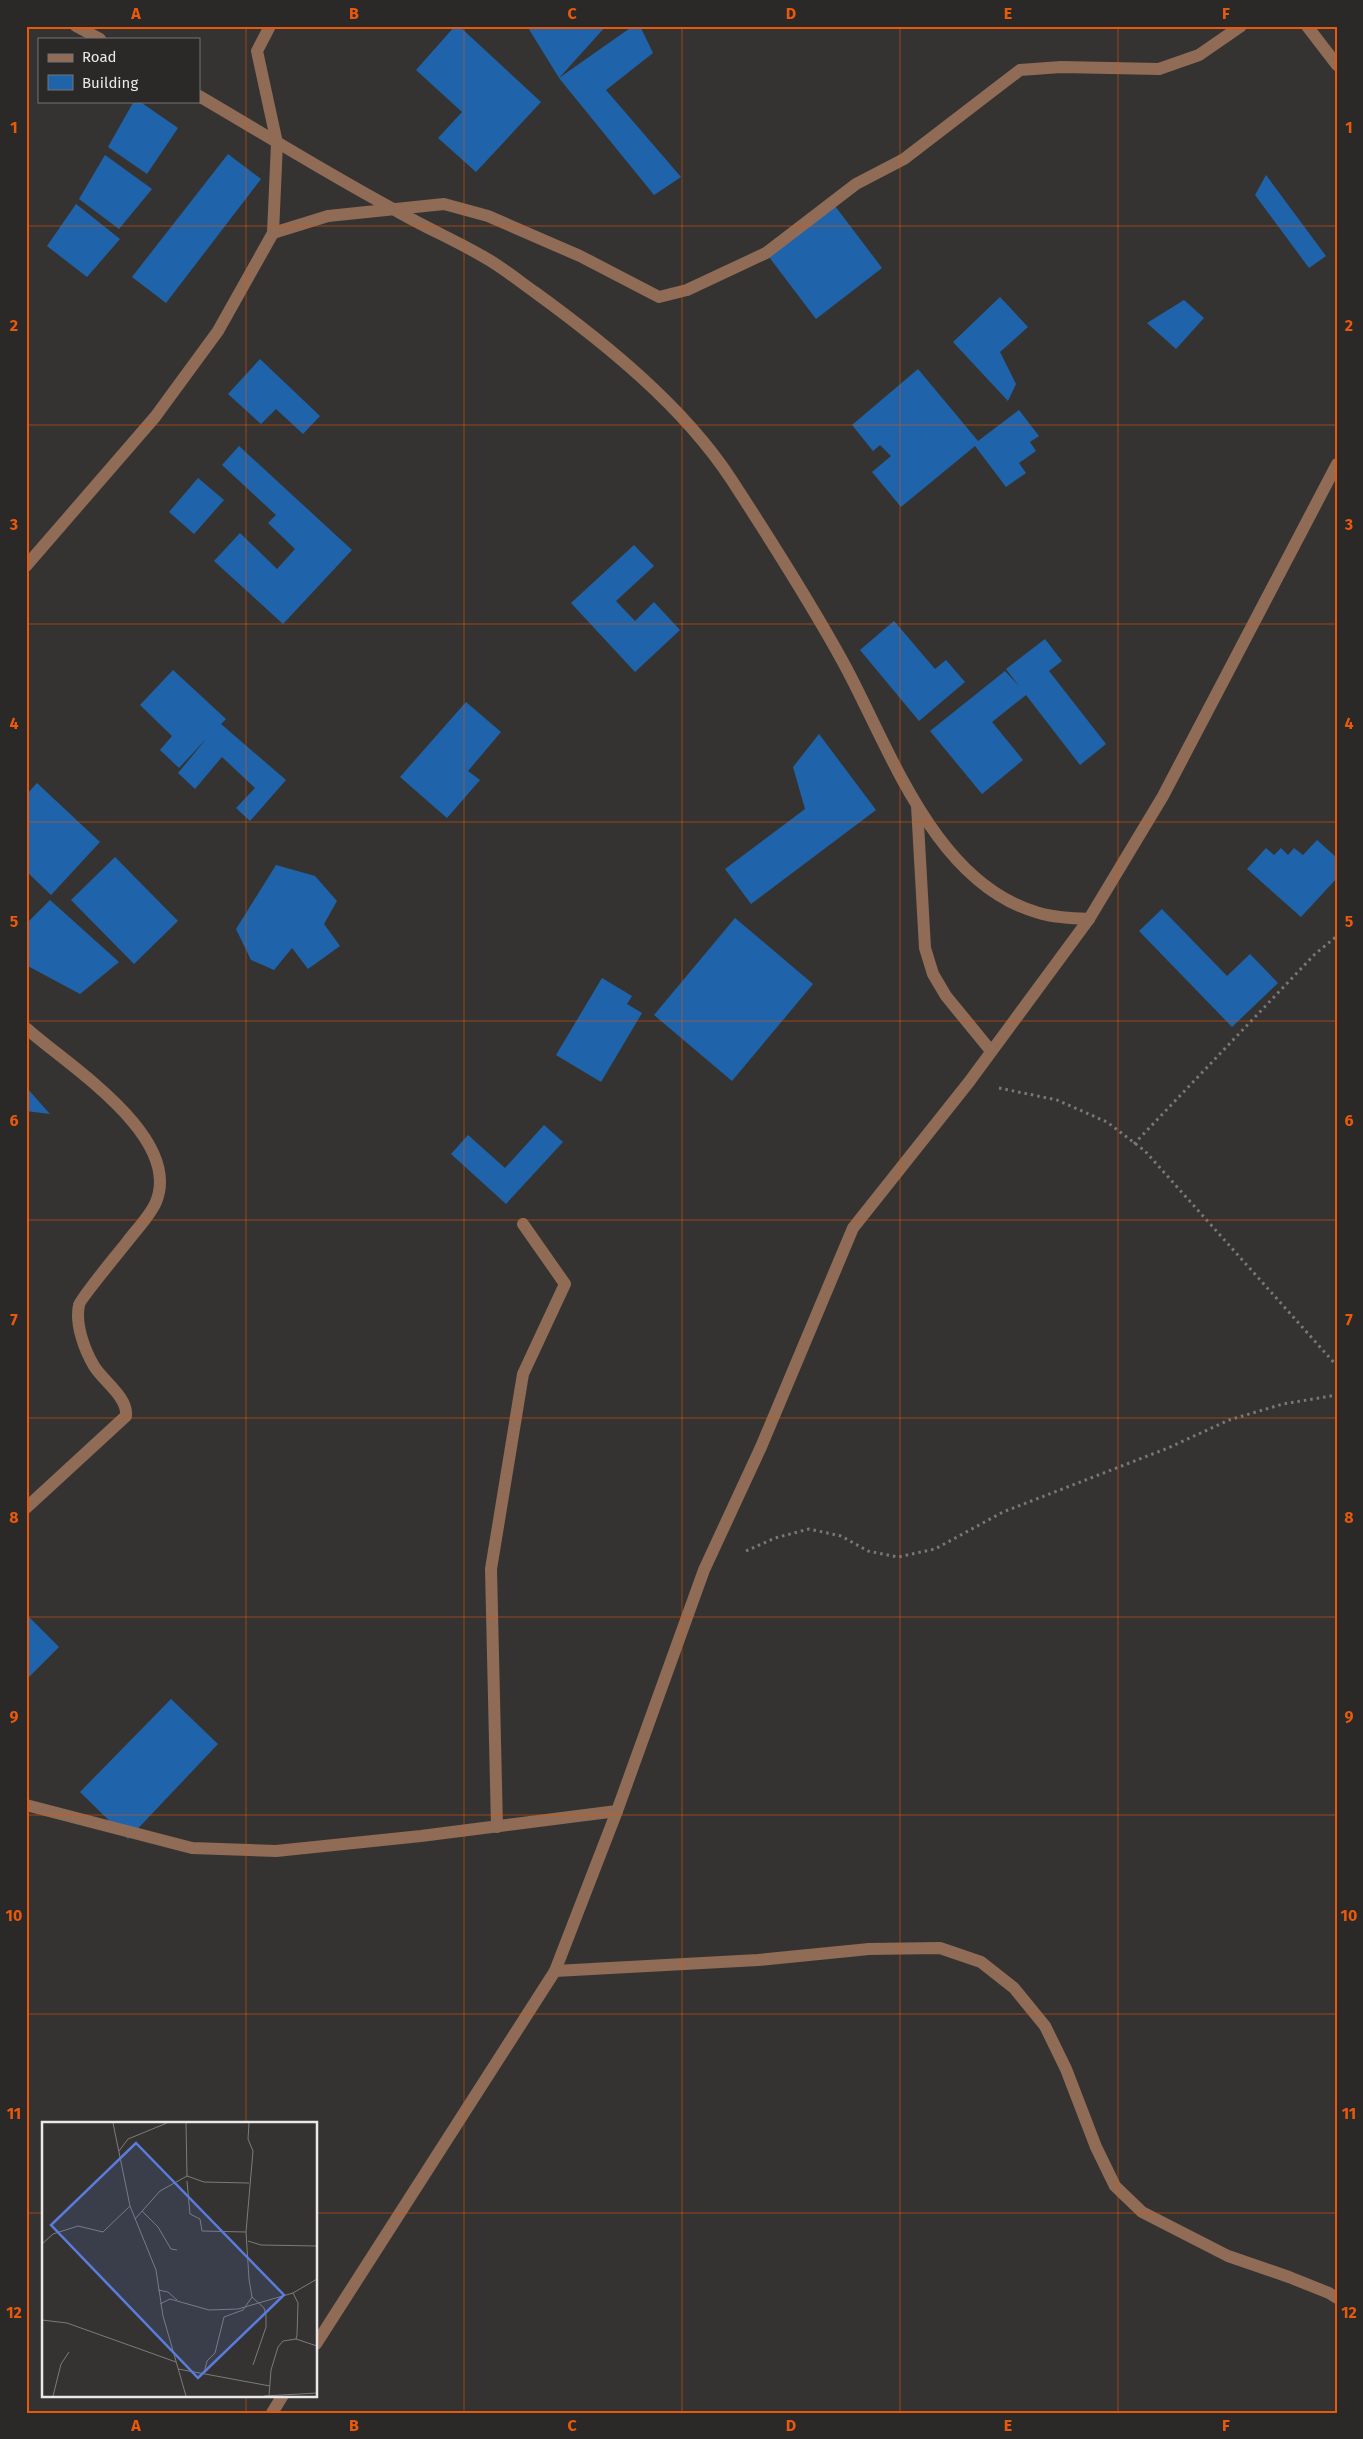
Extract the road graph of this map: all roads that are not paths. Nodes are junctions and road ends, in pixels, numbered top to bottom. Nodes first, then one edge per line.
1 (76, 26) edge
2 (270, 26) edge
3 (1241, 26) edge
4 (1308, 26) edge
5 (98, 38) edge
6 (1337, 65) edge
7 (200, 97) edge
8 (278, 143) junction
9 (395, 211) junction
10 (273, 233) junction
11 (1337, 464) edge
12 (26, 566) edge
13 (917, 806) junction
14 (1089, 919) junction
15 (26, 1028) edge
16 (991, 1051) junction
17 (523, 1224) dead end
18 (26, 1508) edge
19 (26, 1805) edge
20 (617, 1812) junction
21 (497, 1827) junction
22 (555, 1971) junction
23 (1337, 2298) edge
24 (318, 2341) edge
25 (282, 2396) edge
26 (272, 2413) edge

1 - 5 street
2 - 8 street
3 - 9 street
4 - 6 street
7 - 8 street
8 - 9 street
8 - 10 street
9 - 10 street
9 - 13 street
10 - 12 street
11 - 14 street
13 - 14 street
13 - 16 street
14 - 16 street
15 - 18 street
16 - 20 street
17 - 21 street
19 - 21 street
20 - 21 street
20 - 22 street
22 - 23 street
22 - 24 street
25 - 26 street

